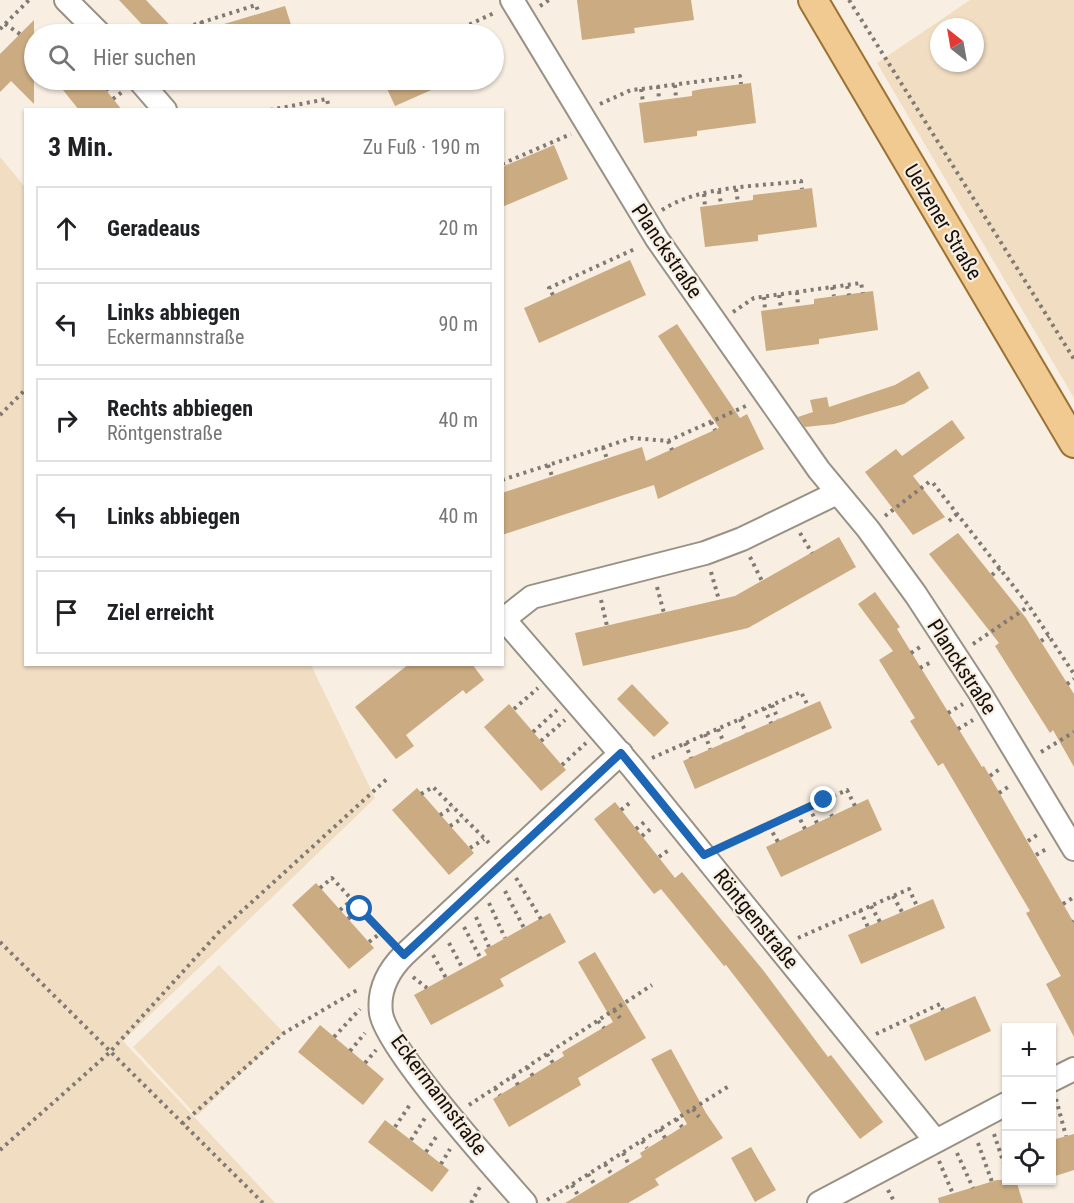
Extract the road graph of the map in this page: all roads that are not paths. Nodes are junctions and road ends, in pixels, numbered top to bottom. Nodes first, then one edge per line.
1 (66, 0) edge
2 (813, 0) edge
3 (513, 2) edge
4 (90, 24) edge
5 (148, 90) edge
6 (163, 108) edge
7 (1074, 443) edge
8 (837, 493) junction
9 (504, 617) edge
10 (504, 619) edge
11 (627, 760) junction
12 (1074, 849) edge
13 (1074, 1069) edge
14 (1056, 1084) edge
15 (988, 1113) edge
16 (938, 1139) junction
17 (525, 1203) edge
18 (819, 1203) edge

1 - 4 street
2 - 7 main road, Uelzener Straße
3 - 8 street, Planckstraße
5 - 6 street
8 - 9 street
8 - 12 street, Planckstraße
10 - 11 street, Röntgenstraße
11 - 16 street, Röntgenstraße
11 - 17 street, Eckermannstraße
13 - 14 street
15 - 16 street
16 - 18 street

